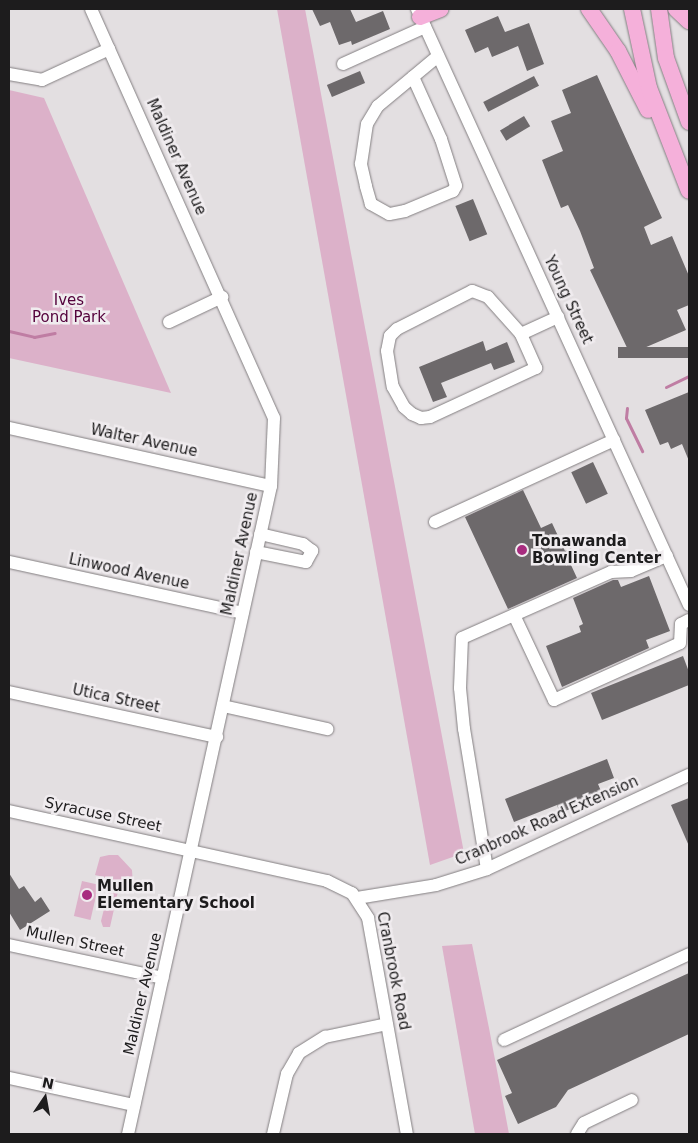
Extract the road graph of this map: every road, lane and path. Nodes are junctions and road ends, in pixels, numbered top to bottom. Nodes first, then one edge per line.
1 (91, 9) edge
2 (435, 9) edge
3 (441, 9) edge
4 (589, 9) edge
5 (632, 9) edge
6 (659, 9) edge
7 (676, 9) edge
8 (421, 17) edge
9 (689, 21) edge
10 (109, 49) junction
11 (438, 56) junction
12 (343, 64) dead end
13 (9, 74) edge
14 (413, 77) junction
15 (689, 122) edge
16 (671, 150) junction
17 (689, 191) edge
18 (222, 297) junction
19 (558, 317) junction
20 (169, 322) dead end
21 (521, 334) junction
22 (9, 428) edge
23 (614, 440) junction
24 (271, 486) junction
25 (435, 522) dead end
26 (260, 534) junction
27 (256, 552) junction
28 (667, 556) junction
29 (9, 562) edge
30 (689, 605) edge
31 (243, 613) junction
32 (514, 615) junction
33 (689, 620) edge
34 (9, 692) edge
35 (224, 706) junction
36 (327, 729) dead end
37 (217, 737) junction
38 (689, 775) edge
39 (9, 811) edge
40 (191, 851) junction
41 (487, 869) junction
42 (357, 898) junction
43 (9, 945) edge
44 (689, 954) edge
45 (163, 978) junction
46 (387, 1024) junction
47 (504, 1040) dead end
48 (9, 1078) edge
49 (632, 1100) dead end
50 (134, 1105) junction
51 (128, 1134) edge
52 (273, 1134) edge
53 (407, 1134) edge
54 (577, 1134) edge

1 - 10 street, Maldiner Avenue
2 - 8 main road
3 - 8 main road
4 - 16 main road
5 - 16 main road
6 - 15 main road
7 - 9 main road
8 - 11 street, Young Street
8 - 12 street
10 - 13 street
10 - 18 street, Maldiner Avenue
11 - 14 street
11 - 19 street, Young Street
14 - 14 street
16 - 17 main road
18 - 20 street
18 - 24 street, Maldiner Avenue
19 - 21 street
19 - 23 street, Young Street
21 - 21 street
22 - 24 street, Walter Avenue
23 - 25 street
23 - 28 street, Young Street
24 - 26 street, Maldiner Avenue
26 - 27 street, Maldiner Avenue
26 - 27 street
27 - 31 street, Maldiner Avenue
28 - 30 street, Young Street
28 - 32 street
29 - 31 street, Linwood Avenue
31 - 35 street, Maldiner Avenue
32 - 33 street
32 - 41 street
34 - 37 street, Utica Street
35 - 36 street
35 - 37 street, Maldiner Avenue
37 - 40 street, Maldiner Avenue
38 - 41 street, Cranbrook Road Extension
39 - 40 street, Syracuse Street
40 - 42 street, Cranbrook Road
40 - 45 street, Maldiner Avenue
41 - 42 street, Cranbrook Road Extension
42 - 46 street, Cranbrook Road
43 - 45 street, Mullen Street
44 - 47 street
45 - 50 street, Maldiner Avenue
46 - 52 street
46 - 53 street, Cranbrook Road
48 - 50 street
49 - 54 street
50 - 51 street, Maldiner Avenue

